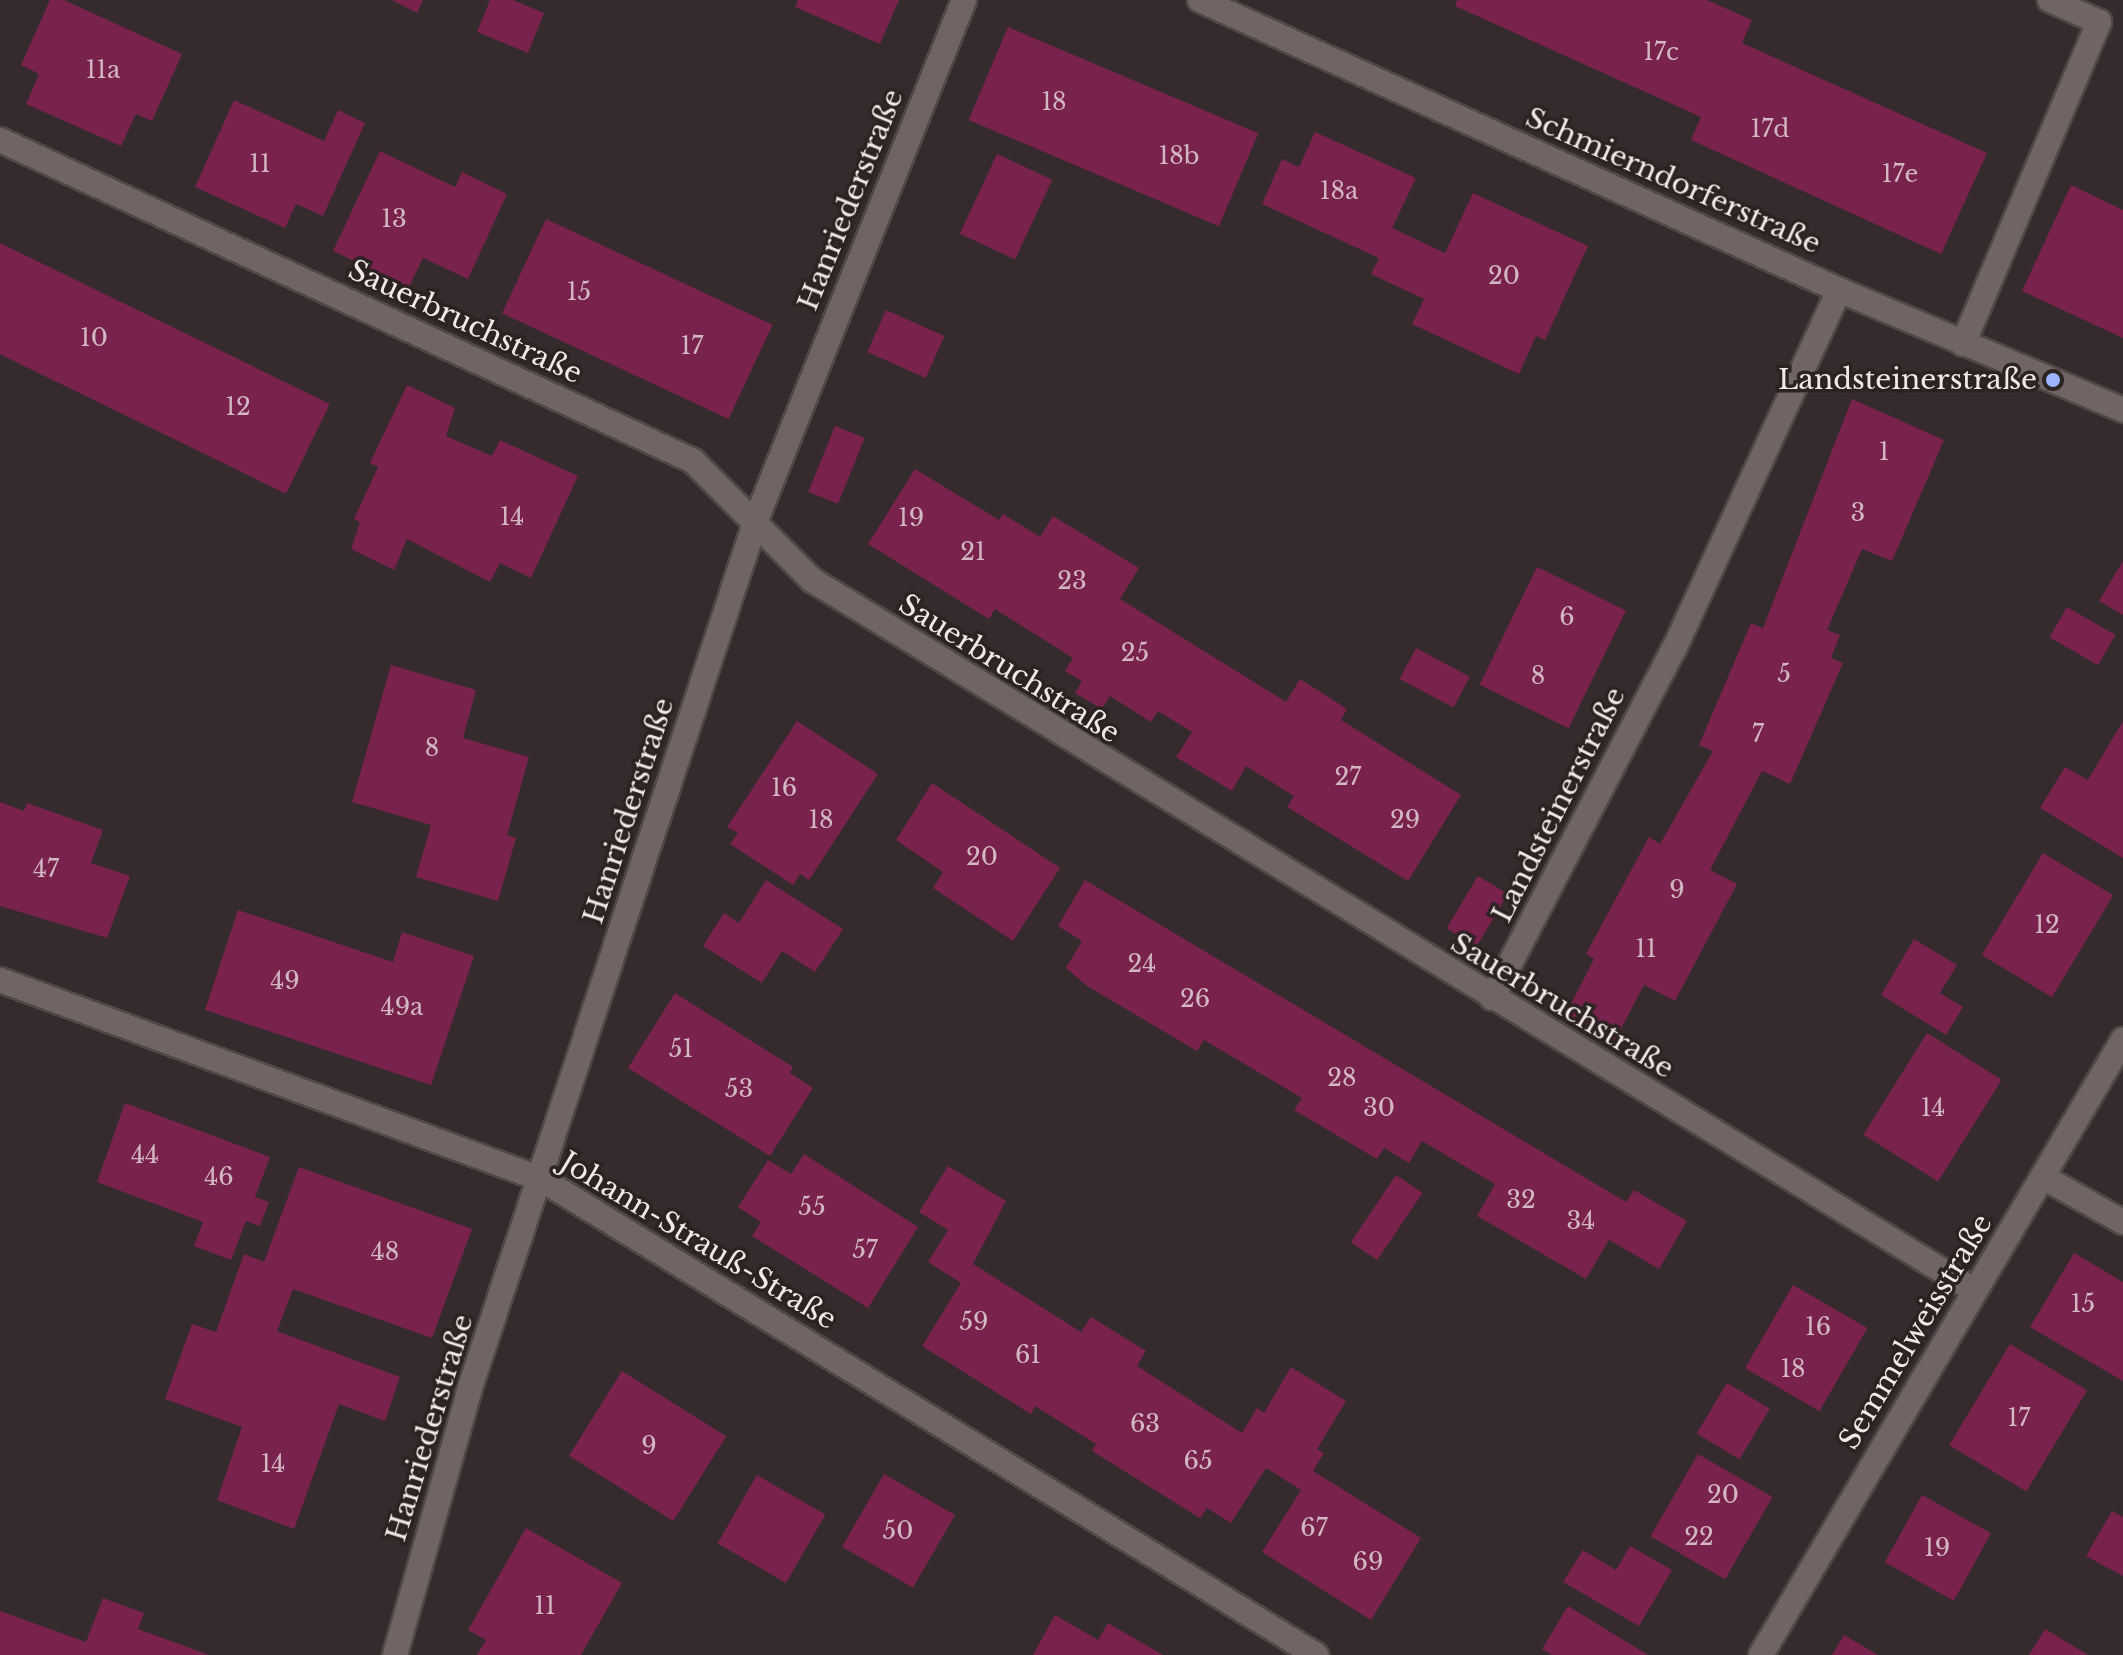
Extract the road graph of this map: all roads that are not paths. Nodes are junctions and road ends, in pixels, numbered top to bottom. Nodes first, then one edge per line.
1 (964, 0) edge
2 (1200, 0) edge
3 (2050, 0) edge
4 (0, 140) edge
5 (1839, 290) junction
6 (1963, 344) junction
7 (2123, 410) edge
8 (756, 520) junction
9 (0, 980) edge
10 (1492, 998) junction
11 (2123, 1040) edge
12 (2043, 1177) junction
13 (541, 1179) junction
14 (2123, 1222) edge
15 (1974, 1290) junction
16 (395, 1655) edge
17 (1316, 1655) edge
18 (1761, 1655) edge

1 - 8 street, Hanriederstraße
2 - 5 street, Schmierndorferstraße
3 - 6 street
4 - 8 street, Sauerbruchstraße
5 - 6 street, Schmierndorferstraße
5 - 10 street, Landsteinerstraße
6 - 7 street, Schmierndorferstraße
8 - 10 street, Sauerbruchstraße
8 - 13 street, Hanriederstraße
9 - 13 street, Johann-Strauß-Straße
10 - 15 street, Sauerbruchstraße
11 - 12 street, Semmelweisstraße
12 - 14 street
12 - 15 street, Semmelweisstraße
13 - 16 street, Hanriederstraße
13 - 17 street, Johann-Strauß-Straße
15 - 18 street, Semmelweisstraße

